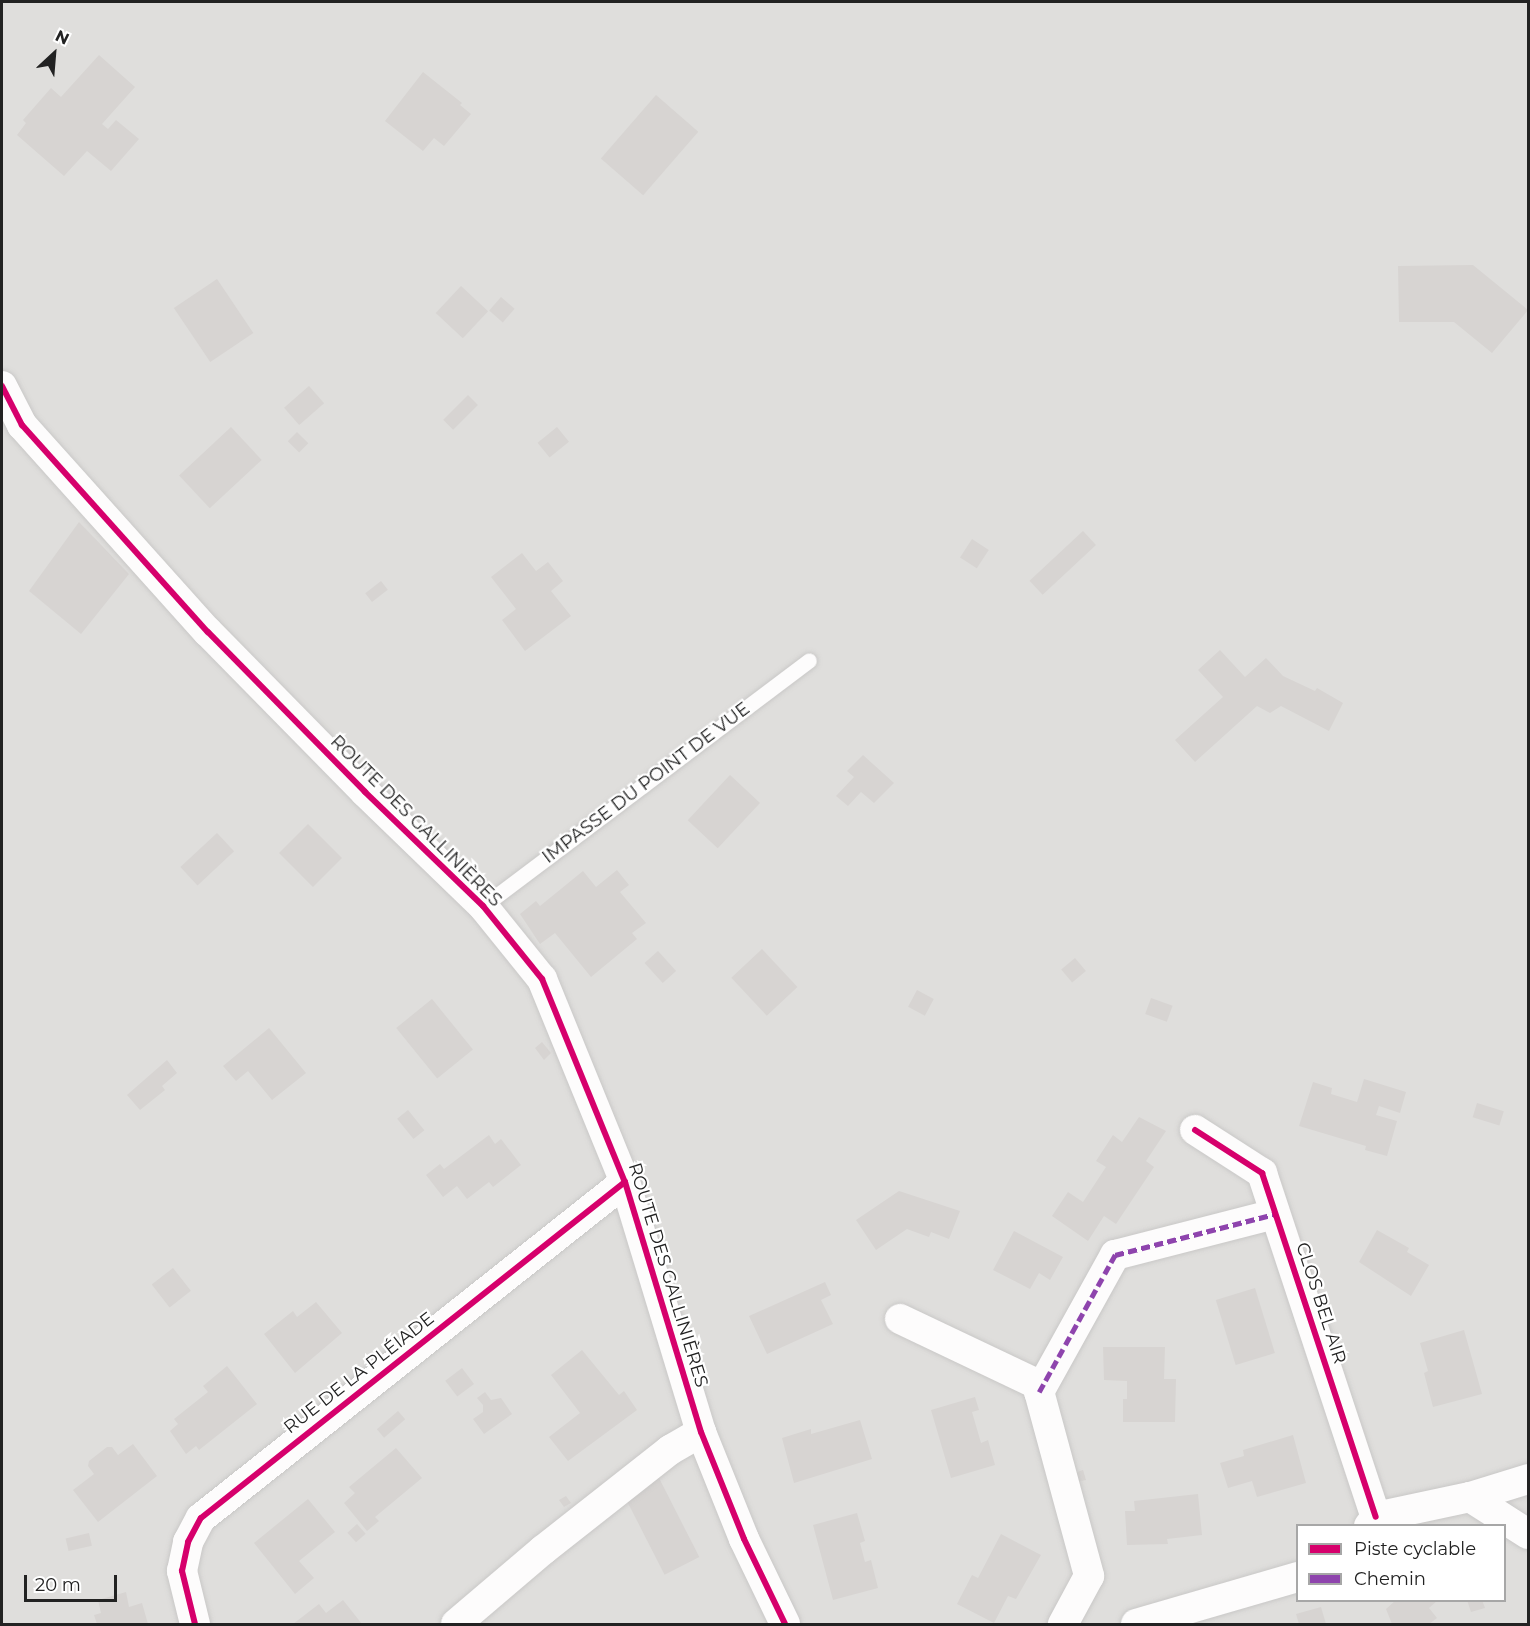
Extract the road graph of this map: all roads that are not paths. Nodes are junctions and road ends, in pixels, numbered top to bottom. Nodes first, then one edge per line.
1 (2, 386) edge
2 (809, 660) dead end
3 (483, 906) junction
4 (1195, 1130) dead end
5 (625, 1182) junction
6 (1275, 1214) junction
7 (900, 1318) dead end
8 (1039, 1392) junction
9 (701, 1432) junction
10 (1528, 1479) edge
11 (1470, 1497) junction
12 (1372, 1521) edge
13 (1528, 1534) edge
14 (1296, 1578) edge
15 (1208, 1615) edge
16 (195, 1624) edge
17 (456, 1624) edge
18 (785, 1624) edge
19 (1063, 1624) edge
20 (1136, 1624) edge

1 - 3 street, ROUTE DES GALLINIÈRES
2 - 3 lane, IMPASSE DU POINT DE VUE
3 - 5 street, ROUTE DES GALLINIÈRES
4 - 6 street, CLOS BEL AIR
5 - 9 street, ROUTE DES GALLINIÈRES
5 - 16 street, RUE DE LA PLÉIADE
6 - 8 street
6 - 12 street, CLOS BEL AIR
7 - 8 street
8 - 19 street
9 - 17 street
9 - 18 street, ROUTE DES GALLINIÈRES
10 - 11 street, CLOS BEL AIR
11 - 12 street, CLOS BEL AIR
11 - 13 street
14 - 15 street
15 - 20 street

